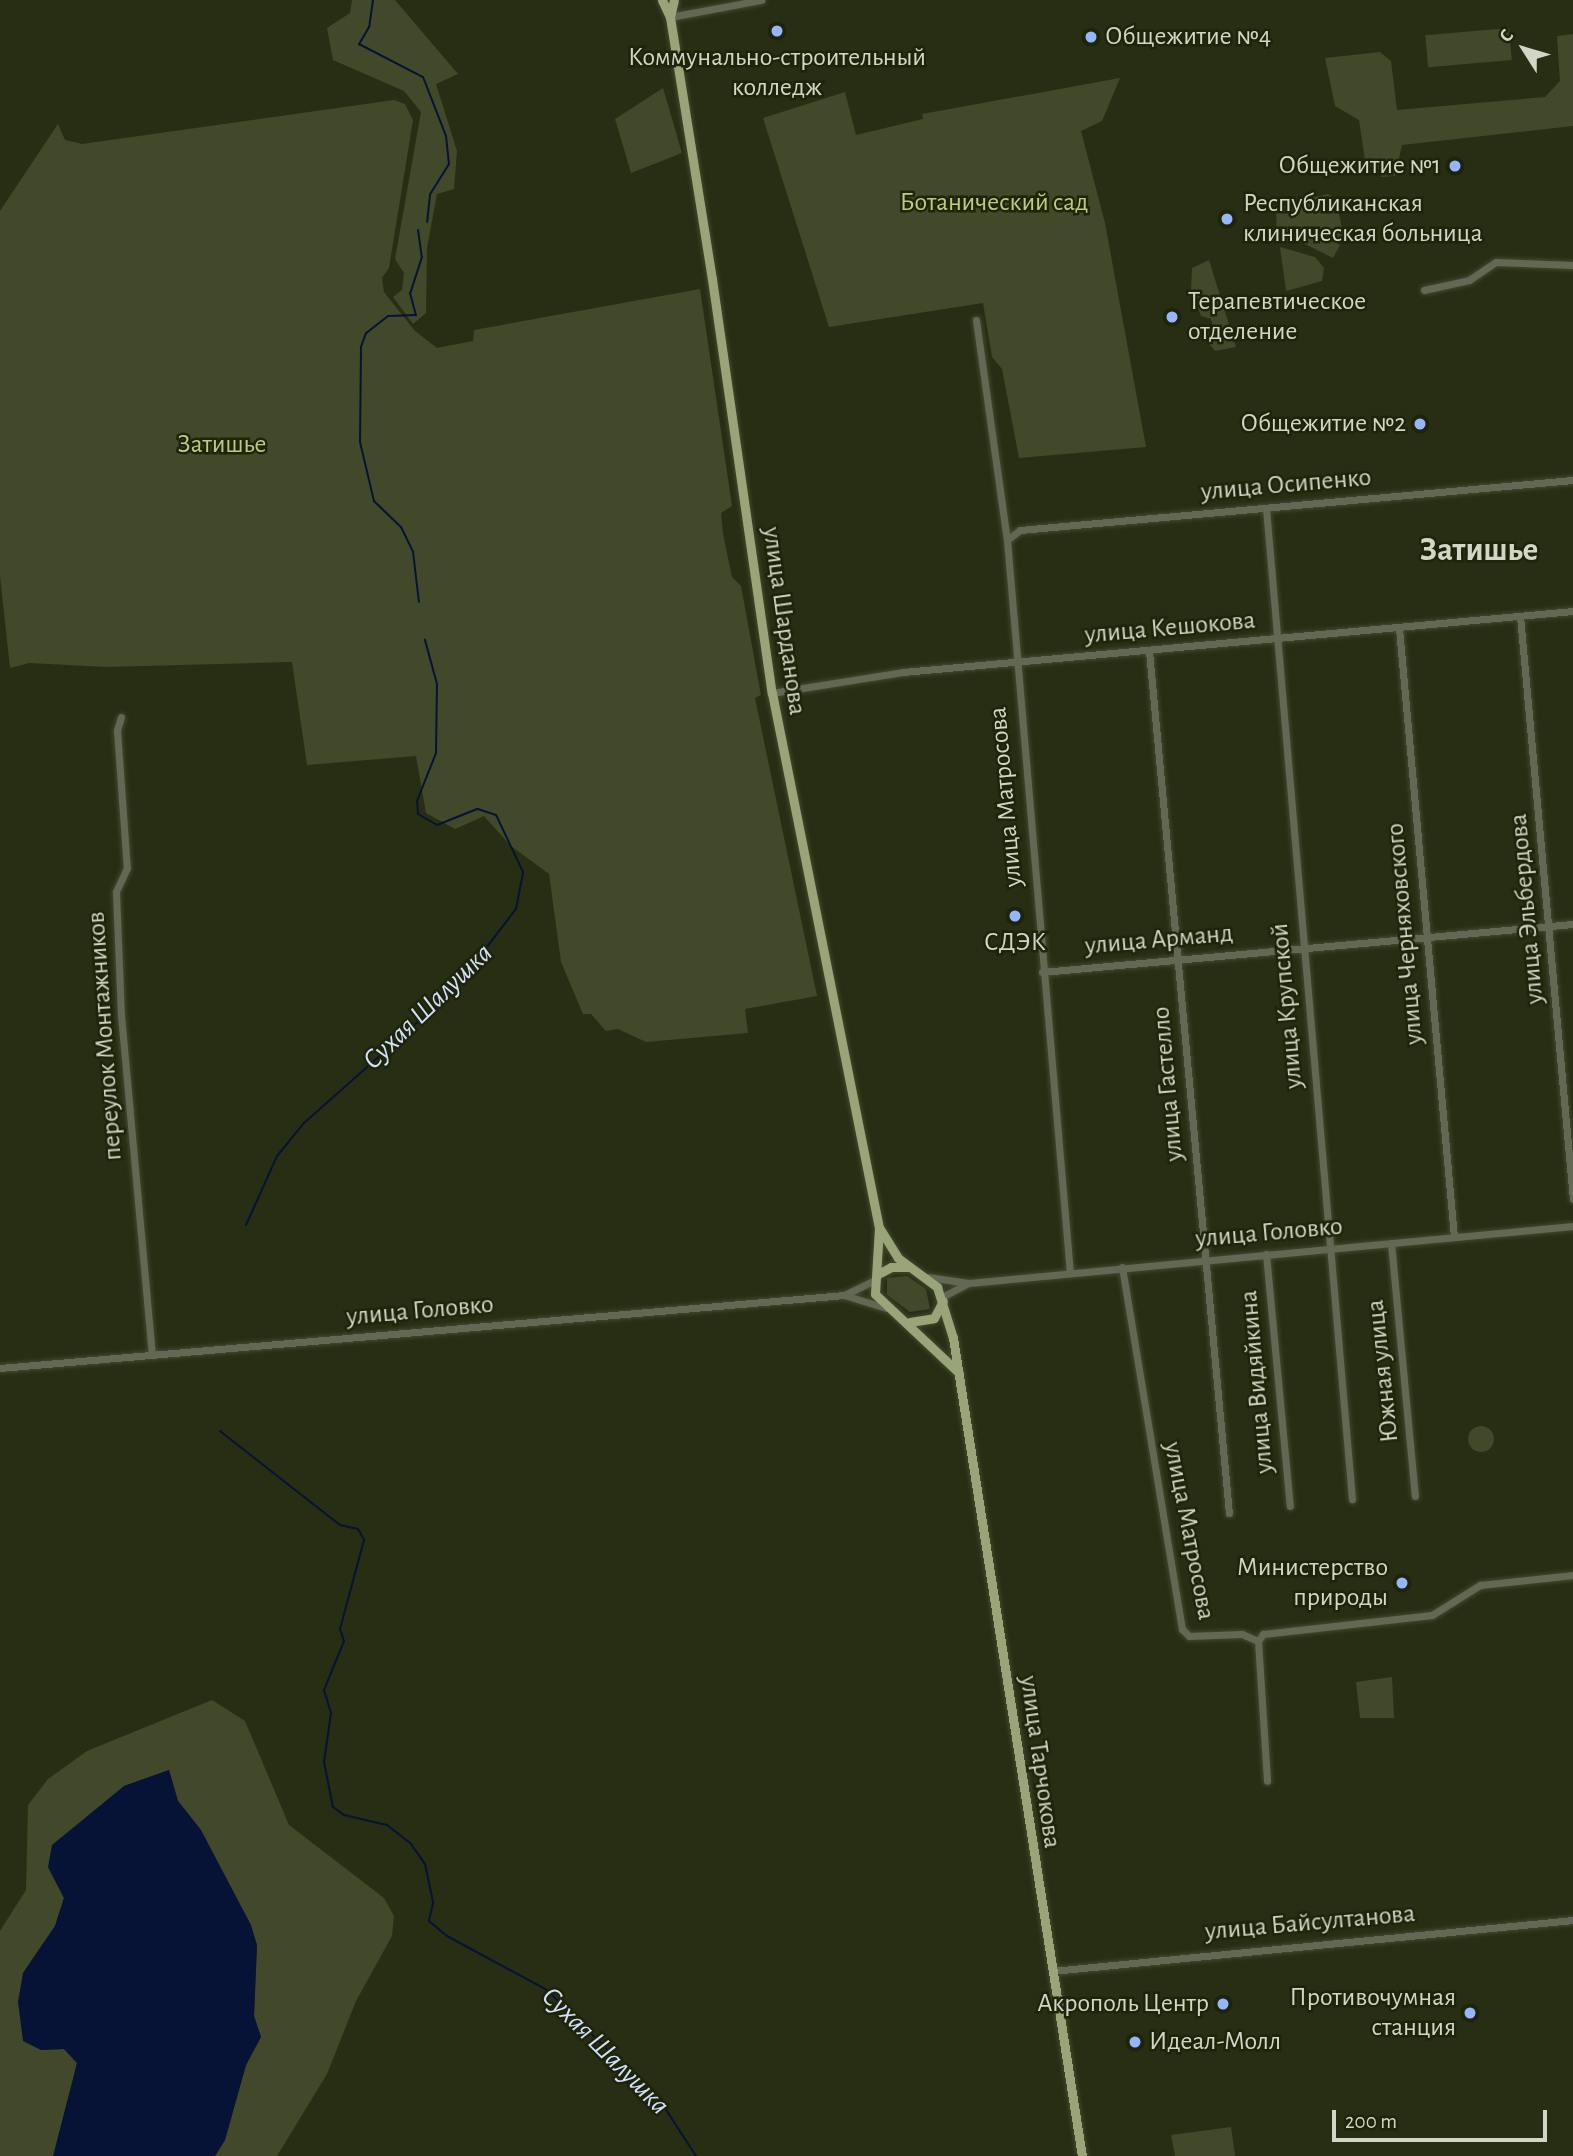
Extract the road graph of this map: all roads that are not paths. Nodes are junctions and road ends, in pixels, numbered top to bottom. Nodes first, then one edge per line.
1 (662, 0) edge
2 (674, 0) edge
3 (761, 0) edge
4 (670, 17) junction
5 (1573, 265) edge
6 (1424, 289) dead end
7 (976, 320) dead end
8 (1573, 480) edge
9 (1266, 509) junction
10 (1007, 540) junction
11 (1573, 611) edge
12 (1520, 616) junction
13 (1399, 628) junction
14 (1276, 639) junction
15 (1150, 651) junction
16 (1016, 664) junction
17 (772, 693) junction
18 (121, 717) dead end
19 (1573, 924) edge
20 (1550, 926) junction
21 (1427, 937) junction
22 (1303, 948) junction
23 (1178, 960) junction
24 (1042, 972) junction
25 (1573, 1199) edge
26 (1573, 1226) edge
27 (880, 1228) junction
28 (1454, 1237) junction
29 (1391, 1243) junction
30 (1329, 1248) junction
31 (1266, 1254) junction
32 (1205, 1260) junction
33 (908, 1267) junction
34 (1122, 1267) junction
35 (1070, 1273) junction
36 (877, 1277) junction
37 (927, 1277) junction
38 (969, 1283) junction
39 (844, 1295) junction
40 (943, 1299) junction
41 (886, 1308) junction
42 (908, 1321) junction
43 (152, 1355) junction
44 (0, 1368) edge
45 (959, 1373) junction
46 (1415, 1496) dead end
47 (1352, 1499) dead end
48 (1290, 1506) dead end
49 (1229, 1513) dead end
50 (1573, 1575) edge
51 (1258, 1641) junction
52 (1267, 1781) dead end
53 (1573, 1920) edge
54 (1052, 1971) junction
55 (1082, 2156) edge

1 - 4 main road, улица Шарданова
2 - 4 main road, улица Шарданова
3 - 4 street
4 - 17 main road, улица Шарданова
5 - 6 street
7 - 10 street, улица Матросова
8 - 9 street, улица Осипенко
9 - 10 street, улица Осипенко
9 - 14 street, улица Крупской
10 - 16 street, улица Матросова
11 - 12 street, улица Кешокова
12 - 13 street, улица Кешокова
12 - 20 street, улица Эльбердова
13 - 14 street, улица Кешокова
13 - 21 street, улица Черняховского
14 - 15 street, улица Кешокова
14 - 22 street, улица Крупской
15 - 16 street, улица Кешокова
15 - 23 street, улица Гастелло
16 - 17 street, улица Кешокова
16 - 24 street, улица Матросова
17 - 27 main road, улица Шарданова
18 - 43 street, переулок Монтажников
19 - 20 street, улица Арманд
20 - 21 street, улица Арманд
20 - 25 street, улица Эльбердова
21 - 22 street, улица Арманд
21 - 28 street, улица Черняховского
22 - 23 street, улица Арманд
22 - 30 street, улица Крупской
23 - 24 street, улица Арманд
23 - 32 street, улица Гастелло
24 - 35 street, улица Матросова
26 - 28 street, улица Головко
27 - 33 main road
27 - 36 main road
28 - 29 street, улица Головко
29 - 30 street, улица Головко
29 - 46 street, Южная улица
30 - 31 street, улица Головко
30 - 47 street, улица Крупской
31 - 32 street, улица Головко
31 - 48 street, улица Видяйкина
32 - 34 street, улица Головко
32 - 49 street, улица Гастелло
33 - 36 main road
33 - 37 main road
34 - 35 street, улица Головко
34 - 51 street, улица Матросова
35 - 38 street, улица Головко
36 - 39 street
36 - 41 main road
37 - 38 street
37 - 40 main road
38 - 40 street
39 - 41 street
39 - 43 street, улица Головко
40 - 42 main road
40 - 45 main road, улица Тарчокова
41 - 42 main road
42 - 45 main road
43 - 44 street, улица Головко
45 - 54 main road, улица Тарчокова
50 - 51 street
51 - 52 street
53 - 54 street, улица Байсултанова
54 - 55 main road, улица Тарчокова

